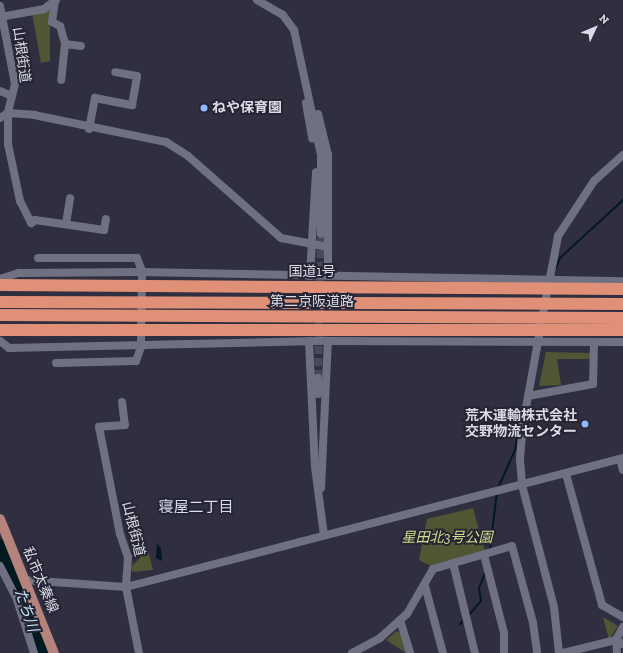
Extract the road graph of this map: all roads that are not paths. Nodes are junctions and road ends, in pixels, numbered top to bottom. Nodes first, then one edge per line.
1 (55, 0) edge
2 (257, 0) edge
3 (0, 6) edge
4 (1, 17) edge
5 (65, 44) junction
6 (81, 46) dead end
7 (115, 72) dead end
8 (304, 72) junction
9 (61, 80) dead end
10 (0, 91) edge
11 (12, 96) junction
12 (8, 113) junction
13 (0, 118) edge
14 (89, 129) junction
15 (623, 155) edge
16 (70, 198) dead end
17 (106, 219) dead end
18 (66, 224) junction
19 (321, 234) tunnel mouth
20 (311, 247) junction
21 (328, 247) junction
22 (38, 258) dead end
23 (142, 272) junction
24 (310, 276) junction
25 (328, 276) junction
26 (0, 279) edge
27 (548, 280) junction
28 (623, 282) edge
29 (0, 285) edge
30 (623, 289) edge
31 (0, 290) edge
32 (0, 302) edge
33 (335, 303) junction
34 (623, 304) edge
35 (0, 315) edge
36 (336, 317) junction
37 (623, 318) edge
38 (0, 322) edge
39 (0, 330) edge
40 (475, 330) junction
41 (600, 330) junction
42 (623, 330) edge
43 (0, 341) edge
44 (328, 341) junction
45 (418, 341) junction
46 (309, 342) junction
47 (538, 342) junction
48 (594, 342) junction
49 (610, 342) junction
50 (623, 342) edge
51 (142, 347) junction
52 (56, 363) dead end
53 (318, 378) tunnel mouth
54 (528, 396) junction
55 (122, 402) dead end
56 (622, 459) edge
57 (623, 470) edge
58 (566, 474) junction
59 (522, 485) junction
60 (320, 494) junction
61 (0, 519) edge
62 (324, 536) junction
63 (484, 555) junction
64 (453, 563) junction
65 (0, 566) edge
66 (3, 577) edge
67 (24, 580) junction
68 (425, 586) junction
69 (126, 587) junction
70 (623, 617) edge
71 (400, 620) junction
72 (623, 627) edge
73 (620, 642) edge
74 (34, 653) edge
75 (54, 653) edge
76 (139, 653) edge
77 (352, 653) edge
78 (410, 653) edge
79 (443, 653) edge
80 (475, 653) edge
81 (504, 653) edge
82 (537, 653) edge
83 (559, 653) edge
84 (563, 653) edge
85 (617, 653) edge

1 - 4 street
1 - 5 street
2 - 8 street
3 - 4 street, 山根街道
4 - 11 street, 山根街道
5 - 6 street
5 - 9 street
7 - 14 street
8 - 19 street
8 - 20 street
8 - 21 street
10 - 11 street
11 - 12 street, 山根街道
12 - 13 street
12 - 14 street
12 - 18 street, 山根街道
14 - 20 street
15 - 27 street
16 - 18 street
17 - 18 street
20 - 21 street
20 - 24 street
21 - 25 street
22 - 23 street
23 - 24 street
23 - 26 street
23 - 51 street
24 - 25 street
25 - 27 street
27 - 28 street
27 - 47 street
29 - 30 highway, 国道1号
31 - 33 highway
32 - 33 highway, 第二京阪道路
33 - 34 highway, 第二京阪道路
35 - 36 highway, 第二京阪道路
36 - 37 highway, 第二京阪道路
36 - 38 highway
39 - 40 highway
40 - 41 highway
40 - 45 street
41 - 42 highway
41 - 49 street
43 - 51 street
44 - 45 street
44 - 46 street
44 - 60 street
45 - 47 street
46 - 51 street
46 - 60 street
47 - 48 street
47 - 54 street
48 - 49 street
48 - 54 street
49 - 50 street
51 - 52 street
53 - 60 street
54 - 59 street
55 - 69 street, 山根街道
56 - 57 street
56 - 58 street
58 - 59 street
58 - 70 street
59 - 62 street
59 - 83 street
60 - 62 street
61 - 67 main road, 私市太秦線
62 - 69 street
63 - 64 street
63 - 81 street
63 - 82 street
64 - 68 street
64 - 80 street
65 - 66 street
66 - 74 street
67 - 69 street
67 - 75 main road, 私市太秦線
68 - 71 street
68 - 79 street
69 - 76 street, 山根街道
71 - 77 street
71 - 78 street
72 - 73 street
73 - 84 street
73 - 85 street

